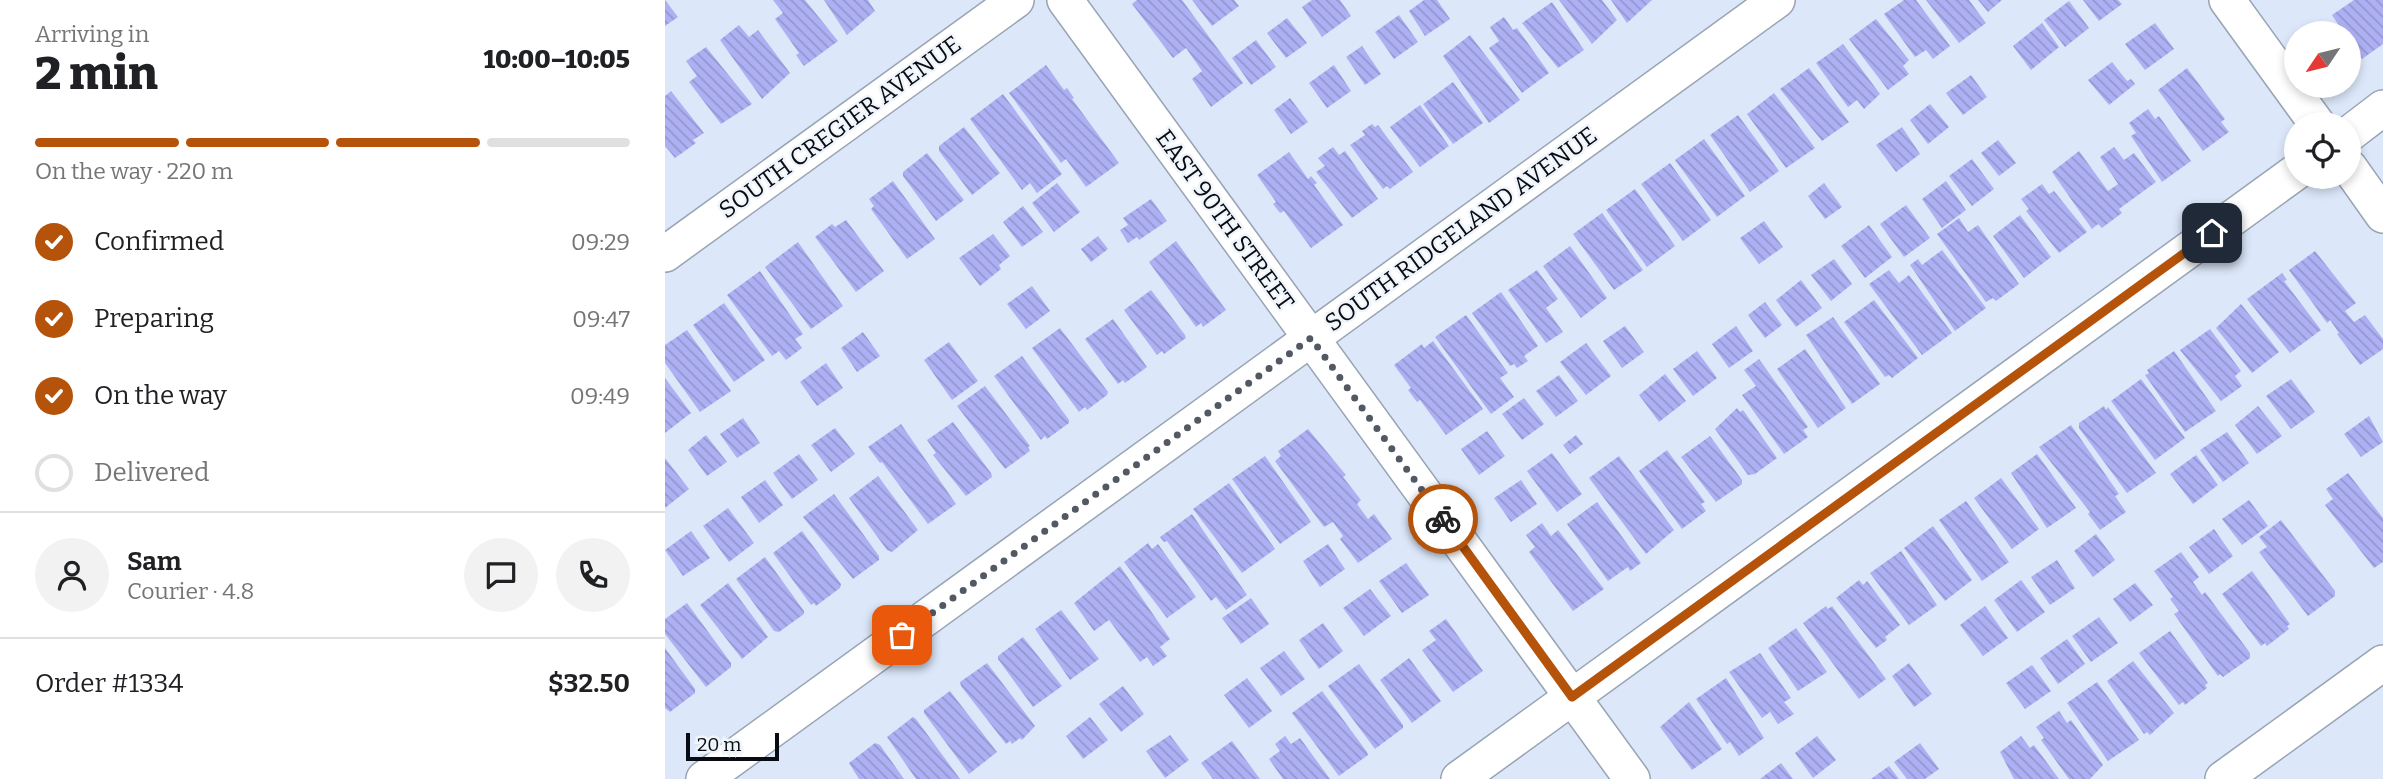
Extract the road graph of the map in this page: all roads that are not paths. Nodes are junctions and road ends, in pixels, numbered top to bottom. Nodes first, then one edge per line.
1 (1016, 0) edge
2 (1065, 0) edge
3 (1777, 0) edge
4 (2227, 0) edge
5 (2383, 108) edge
6 (2308, 112) edge
7 (2361, 125) edge
8 (2284, 181) edge
9 (2361, 184) edge
10 (2383, 215) edge
11 (665, 254) edge
12 (1311, 338) junction
13 (2383, 663) edge
14 (1572, 697) junction
15 (703, 779) edge
16 (1459, 779) edge
17 (1632, 779) edge
18 (2223, 779) edge

1 - 11 street, SOUTH CREGIER AVENUE
2 - 12 street, EAST 90TH STREET
3 - 12 street, SOUTH RIDGELAND AVENUE
4 - 6 street
5 - 7 street
8 - 14 street
9 - 10 street
12 - 14 street, EAST 90TH STREET
12 - 15 street, SOUTH RIDGELAND AVENUE
13 - 18 street
14 - 16 street
14 - 17 street, EAST 90TH STREET

